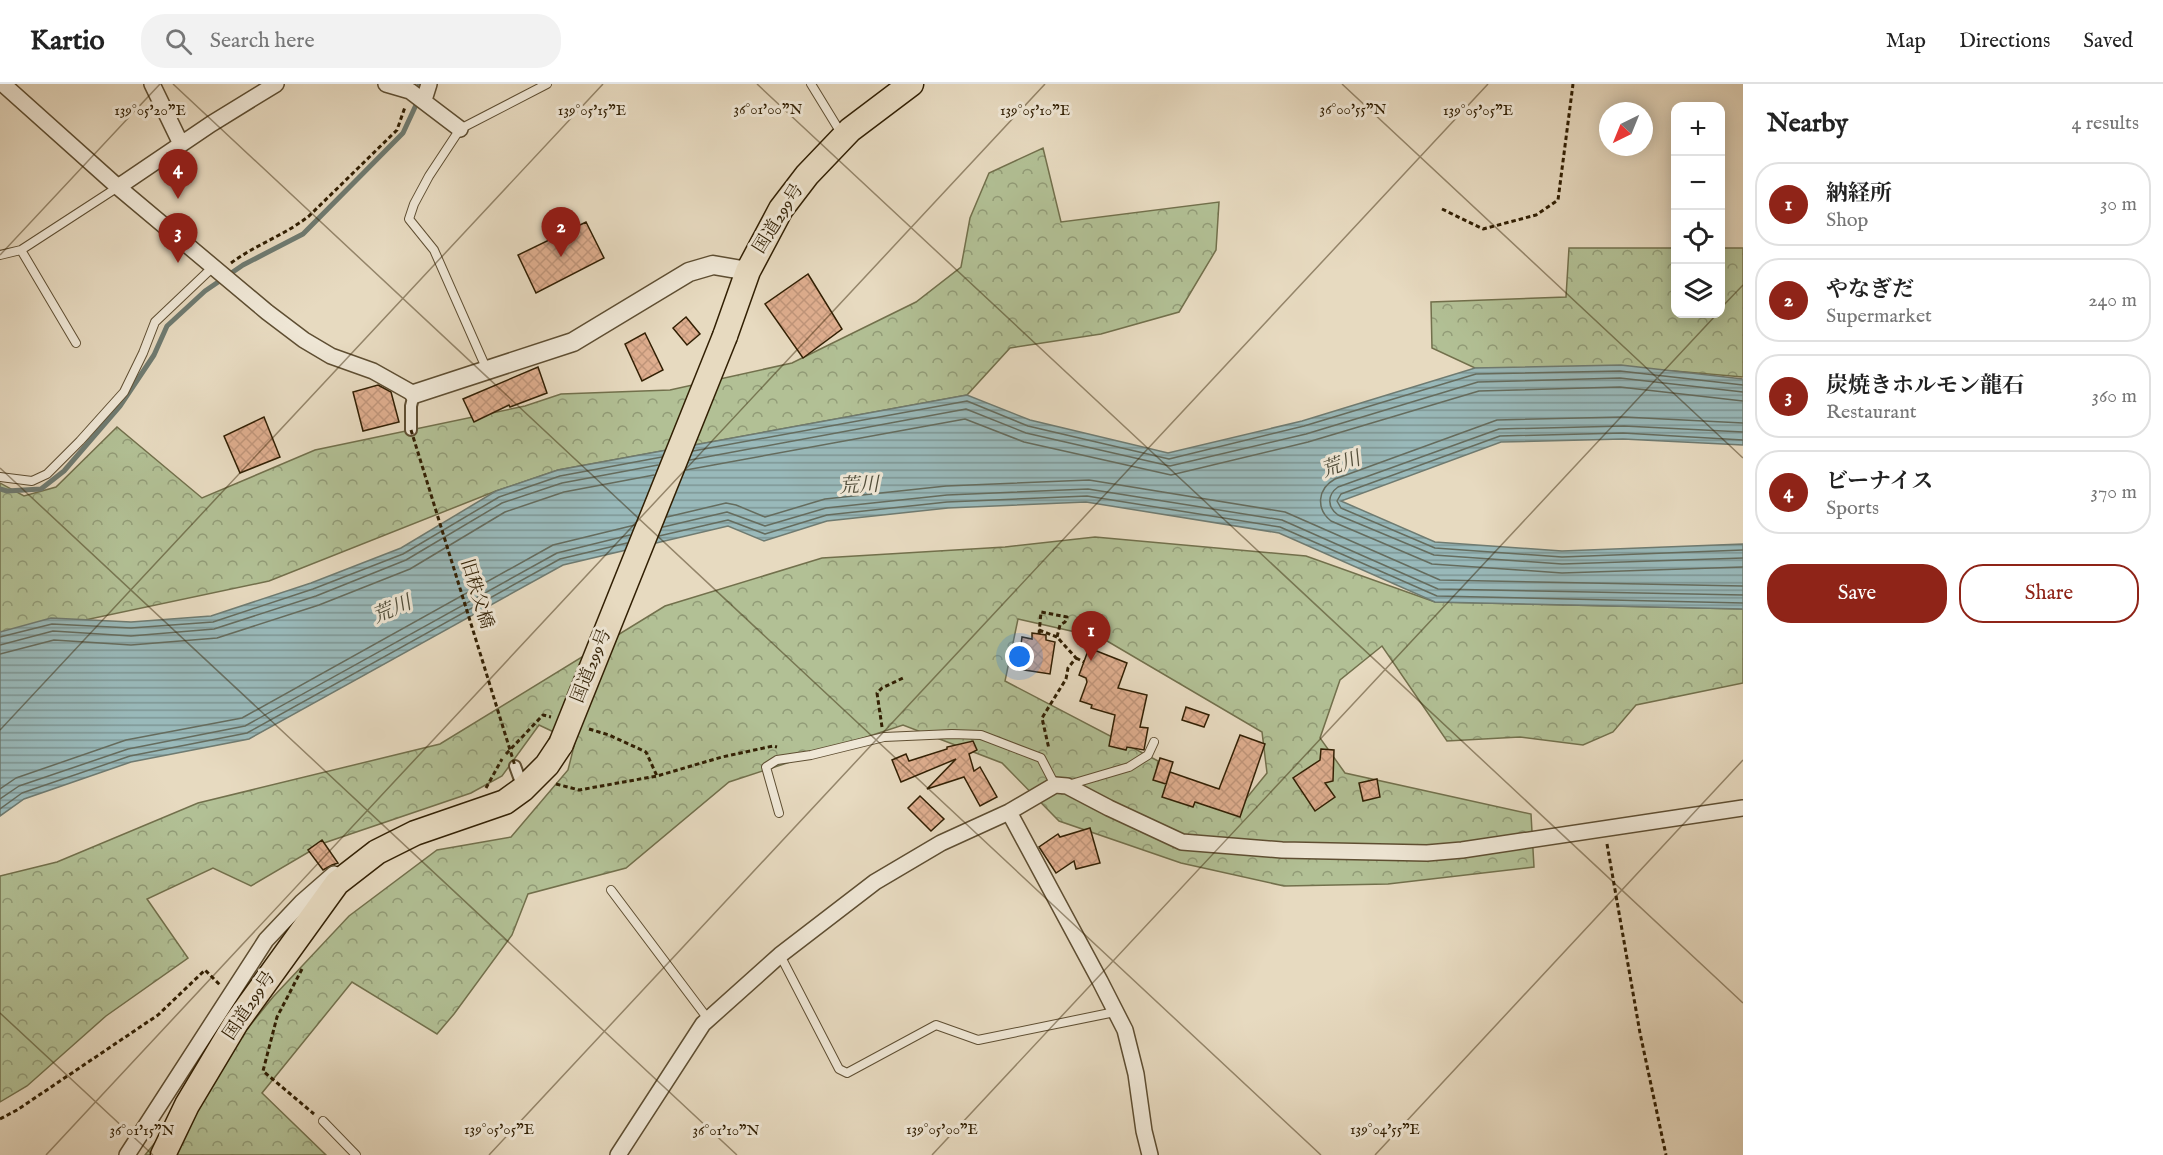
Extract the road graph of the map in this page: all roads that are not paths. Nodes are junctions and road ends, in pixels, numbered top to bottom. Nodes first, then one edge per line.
1 (3, 84) edge
2 (152, 84) edge
3 (276, 84) edge
4 (386, 84) edge
5 (429, 84) edge
6 (547, 84) edge
7 (812, 84) edge
8 (911, 84) edge
9 (410, 88) edge
10 (424, 100) junction
11 (459, 129) junction
12 (843, 137) junction
13 (181, 144) junction
14 (118, 187) junction
15 (21, 250) junction
16 (0, 255) edge
17 (217, 269) junction
18 (748, 272) junction
19 (76, 343) dead end
20 (486, 370) junction
21 (414, 394) junction
22 (411, 430) road end
23 (0, 477) edge
24 (1154, 742) dead end
25 (1061, 785) junction
26 (1743, 808) edge
27 (1009, 812) junction
28 (778, 813) dead end
29 (377, 852) junction
30 (611, 890) dead end
31 (780, 954) junction
32 (1115, 1012) junction
33 (708, 1019) junction
34 (323, 1121) road end
35 (127, 1155) edge
36 (163, 1155) edge
37 (356, 1155) edge
38 (618, 1155) edge
39 (1150, 1155) edge

1 - 14 street
2 - 13 street
3 - 13 street
4 - 9 street
5 - 10 street
6 - 11 lane
7 - 12 lane
8 - 12 highway, 国道299号
9 - 10 street
10 - 11 street
11 - 20 lane
12 - 18 highway, 国道299号
13 - 14 street
14 - 15 lane
14 - 17 street
15 - 16 lane
15 - 19 lane
17 - 21 street
17 - 23 lane
18 - 20 street
18 - 29 highway, 国道299号, bridge
20 - 21 street
21 - 22 street
24 - 25 lane
25 - 26 street
25 - 27 street
25 - 28 lane
27 - 31 street
27 - 32 street
29 - 35 street
29 - 36 highway, 国道299号
30 - 33 lane
31 - 32 lane
31 - 33 street
32 - 39 street
33 - 38 street
34 - 37 lane

